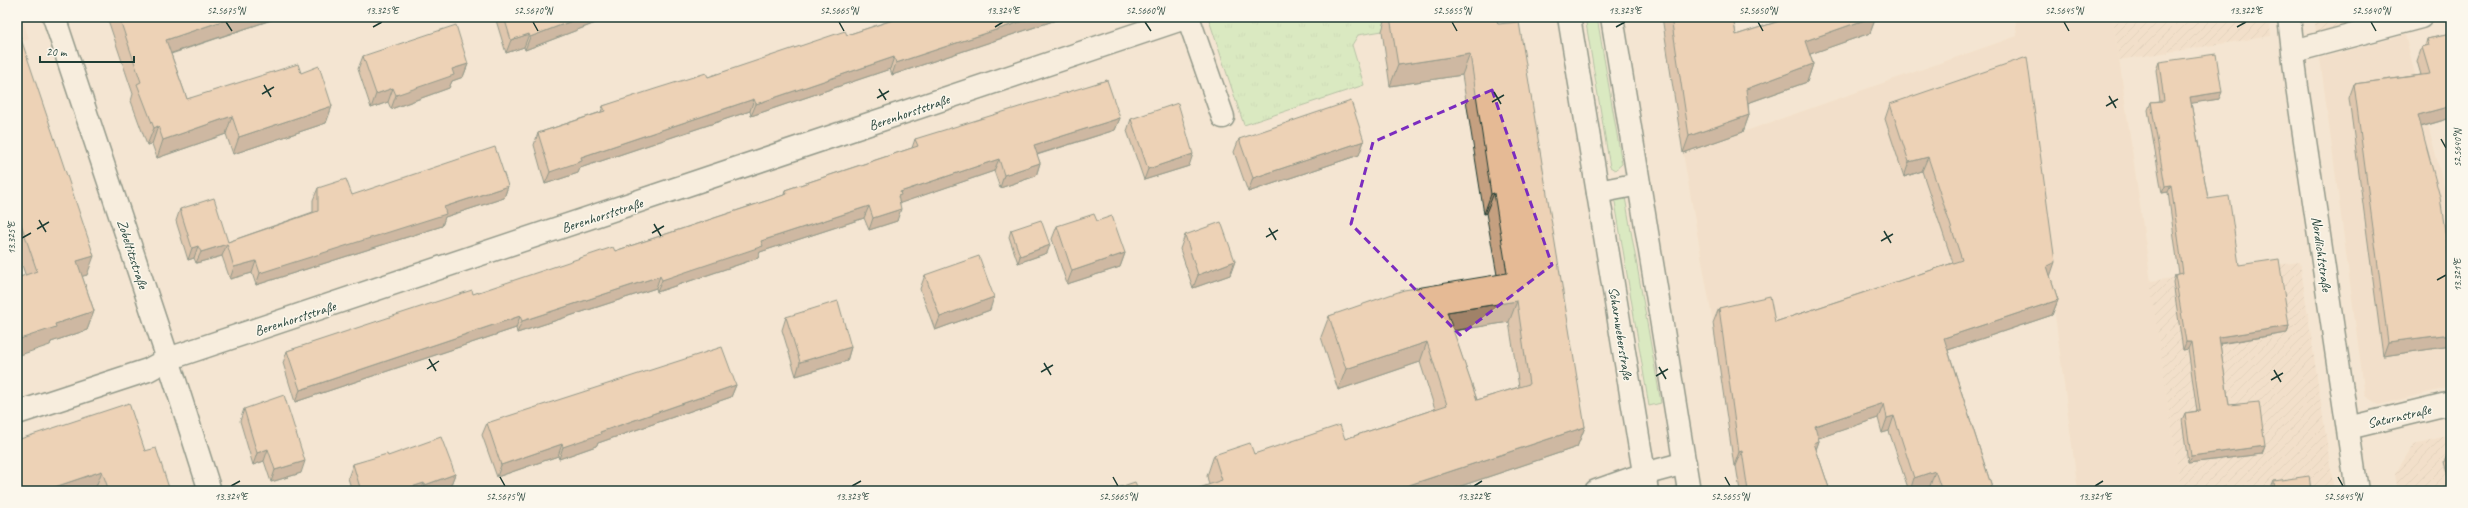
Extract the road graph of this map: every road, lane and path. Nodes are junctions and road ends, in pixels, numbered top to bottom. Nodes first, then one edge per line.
1 (54, 17) edge
2 (1569, 17) edge
3 (1612, 17) edge
4 (2289, 17) edge
5 (2421, 17) edge
6 (1190, 22) edge
7 (2294, 50) junction
8 (1223, 117) dead end
9 (1639, 184) junction
10 (1598, 192) junction
11 (168, 360) junction
12 (2451, 403) edge
13 (17, 413) edge
14 (2348, 428) junction
15 (1685, 463) junction
16 (1646, 483) edge
17 (210, 491) edge
18 (1596, 491) edge
19 (1689, 491) edge
20 (2357, 491) edge

1 - 11 street, Zobeltitzstraße
2 - 10 street, Scharnweberstraße
3 - 9 street
4 - 7 street, Nordlichtstraße
5 - 7 street
6 - 8 street
6 - 11 street, Berenhorststraße
7 - 14 street, Nordlichtstraße
9 - 10 street
9 - 15 street
10 - 16 street, Scharnweberstraße
11 - 13 street, Berenhorststraße
11 - 17 street, Zobeltitzstraße
12 - 14 street, Saturnstraße
14 - 20 street, Nordlichtstraße
15 - 16 street
15 - 19 street
16 - 18 street

